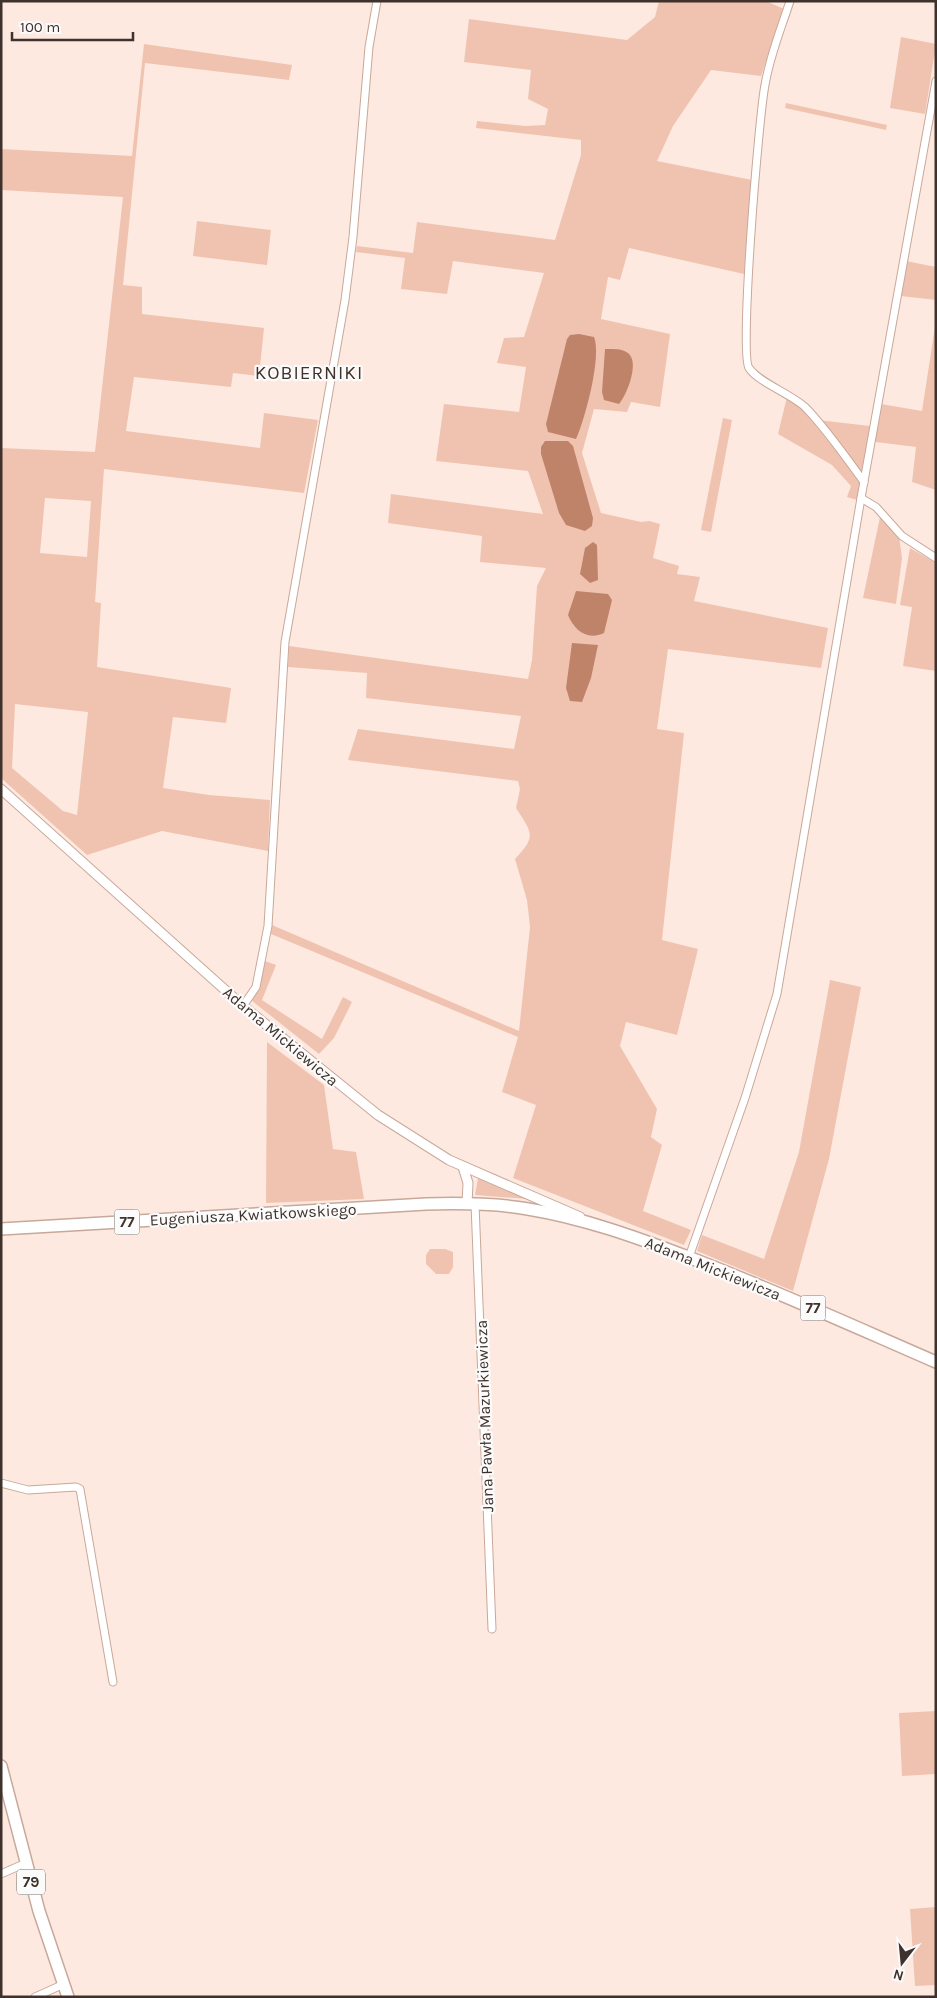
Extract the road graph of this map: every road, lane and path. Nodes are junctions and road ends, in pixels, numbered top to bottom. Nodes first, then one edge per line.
1 (377, 1) edge
2 (790, 1) edge
3 (936, 81) edge
4 (864, 482) junction
5 (861, 498) junction
6 (936, 558) edge
7 (1, 789) edge
8 (243, 1006) junction
9 (463, 1166) junction
10 (471, 1204) junction
11 (599, 1225) junction
12 (1, 1229) edge
13 (689, 1257) junction
14 (936, 1362) edge
15 (1, 1483) edge
16 (492, 1629) dead end
17 (114, 1682) dead end
18 (1, 1766) edge
19 (26, 1863) junction
20 (1, 1874) edge
21 (64, 1984) junction
22 (35, 1997) edge
23 (68, 1997) edge

1 - 8 street
2 - 4 street
3 - 4 street
4 - 5 street
5 - 6 street
5 - 13 street
7 - 8 street, Adama Mickiewicza
8 - 9 street, Adama Mickiewicza
9 - 10 street
9 - 11 street, Adama Mickiewicza
10 - 11 main road, Adama Mickiewicza / 77
10 - 12 main road, Eugeniusza Kwiatkowskiego / 77
10 - 16 street, Jana Pawła Mazurkiewicza
11 - 13 main road, Adama Mickiewicza / 77
13 - 14 main road, Adama Mickiewicza / 77
15 - 17 street
18 - 19 main road, 79
19 - 20 street
19 - 21 main road, 79
21 - 22 street
21 - 23 main road, 79

